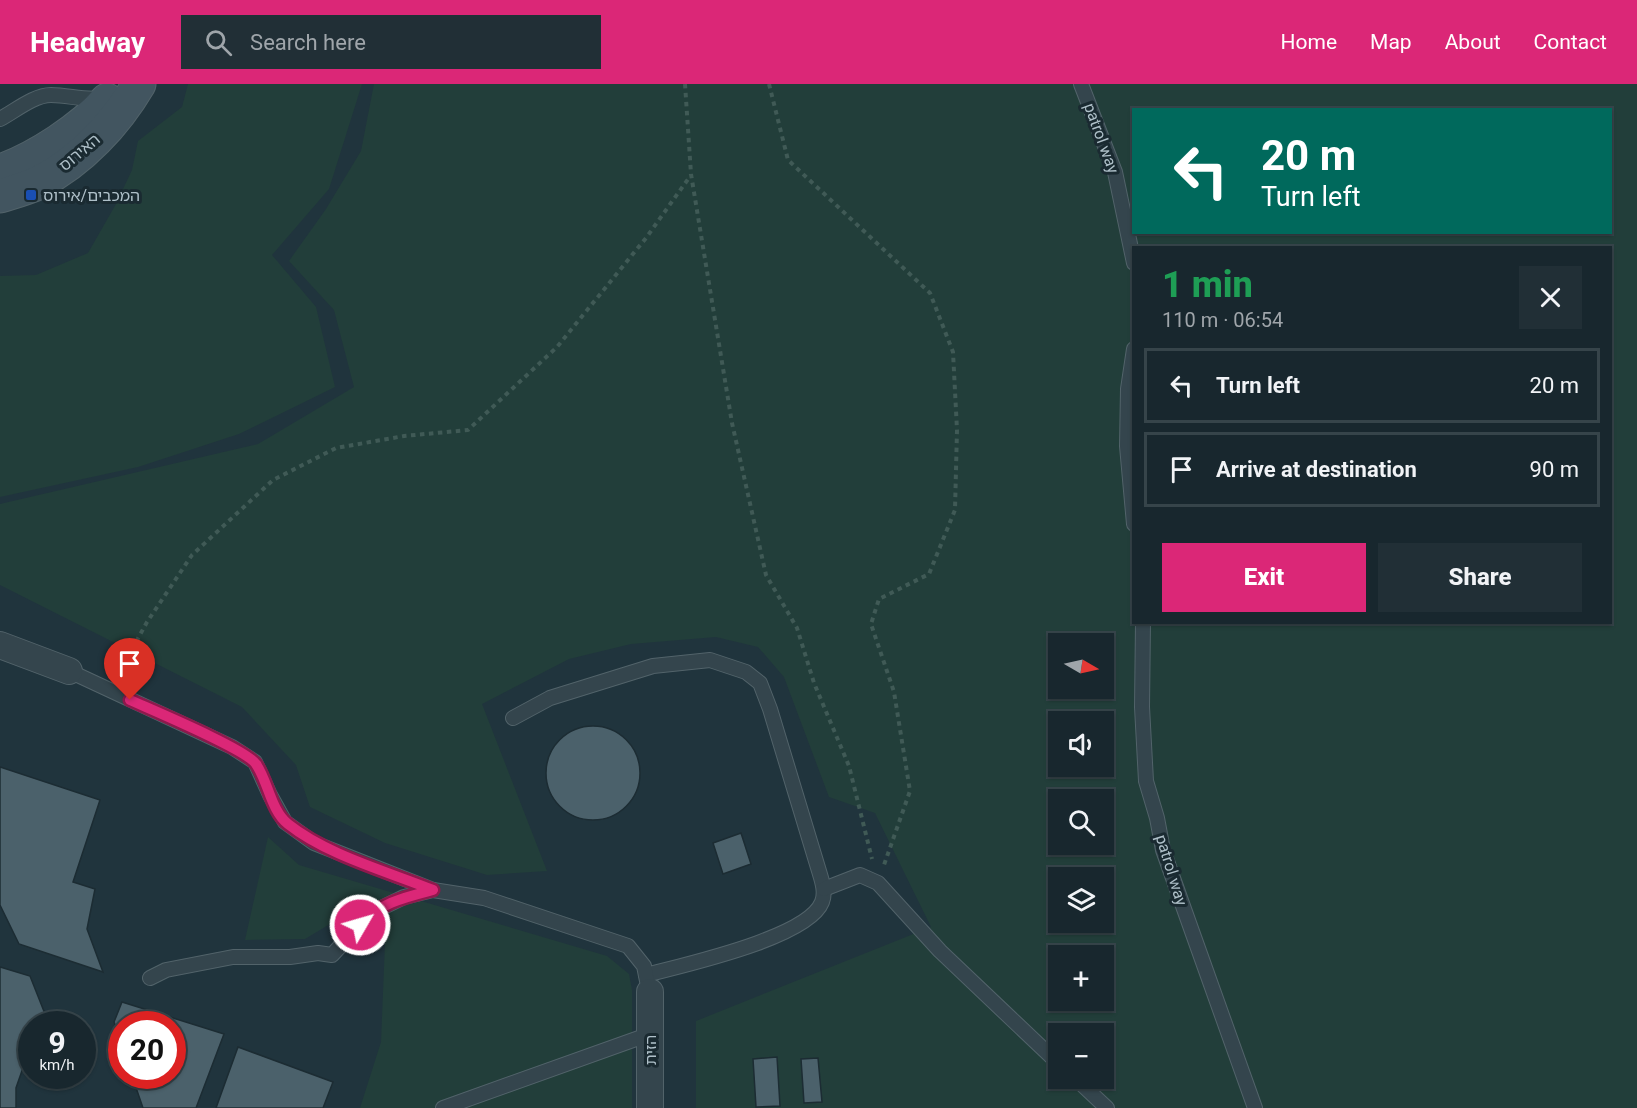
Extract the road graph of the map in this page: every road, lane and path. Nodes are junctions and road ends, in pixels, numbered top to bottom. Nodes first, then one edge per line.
1 (139, 84) edge
2 (685, 84) edge
3 (769, 84) edge
4 (1081, 84) edge
5 (113, 91) edge
6 (0, 119) edge
7 (0, 171) edge
8 (691, 174) junction
9 (0, 196) edge
10 (1132, 253) edge
11 (1132, 362) edge
12 (1132, 502) edge
13 (1143, 624) edge
14 (0, 645) edge
15 (69, 671) joint
16 (110, 691) junction
17 (513, 718) dead end
18 (878, 883) junction
19 (824, 889) junction
20 (433, 890) junction
21 (150, 978) dead end
22 (648, 983) junction
23 (650, 1034) junction
24 (1048, 1054) edge
25 (1087, 1089) edge
26 (442, 1108) edge
27 (650, 1108) edge
28 (1107, 1108) edge
29 (1255, 1108) edge

1 - 9 street, האירוס
2 - 8 path
3 - 18 path
4 - 10 lane, patrol way
5 - 6 lane
5 - 7 street, האירוס
8 - 16 path
8 - 18 path
11 - 12 lane
13 - 29 lane, patrol way
14 - 15 street
15 - 16 lane
16 - 20 lane
17 - 19 lane
18 - 19 lane
18 - 24 lane
19 - 22 lane
20 - 21 lane
20 - 22 lane
22 - 23 street, הזית
23 - 26 lane
23 - 27 street, הזית
25 - 28 lane

